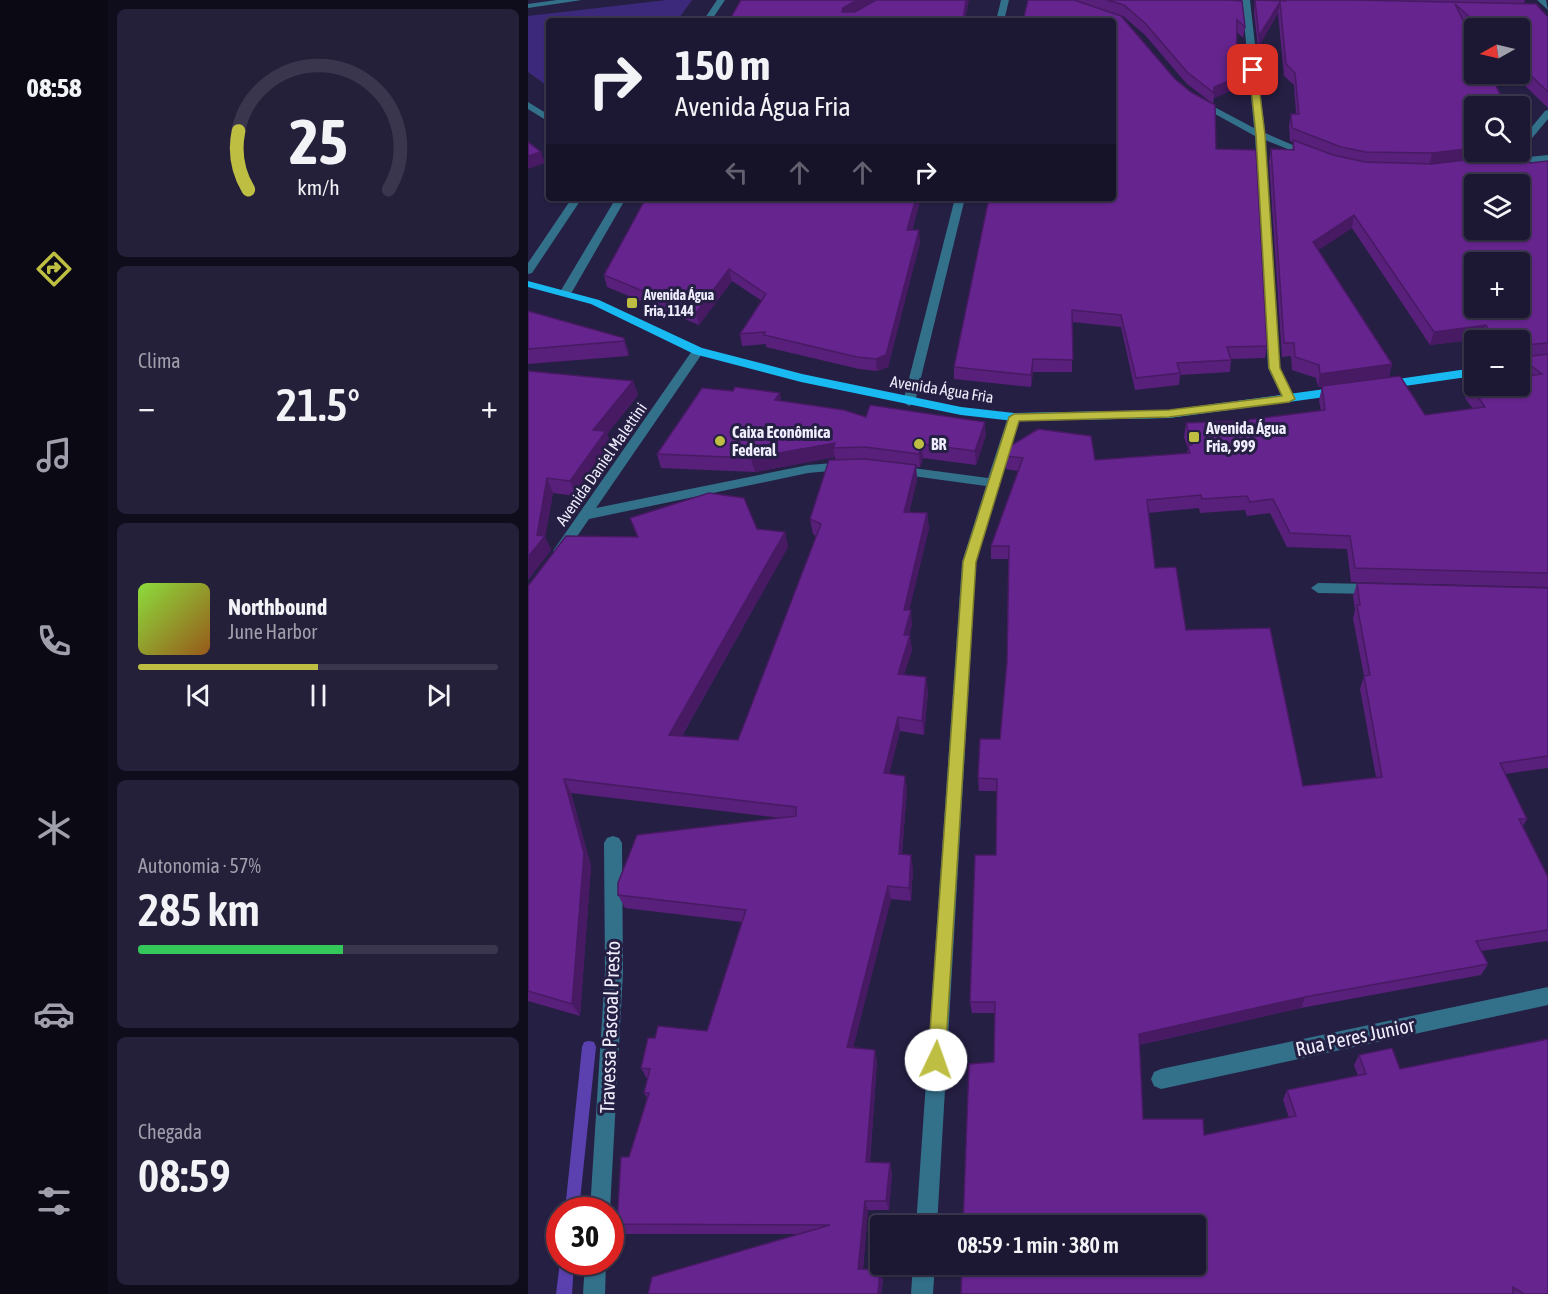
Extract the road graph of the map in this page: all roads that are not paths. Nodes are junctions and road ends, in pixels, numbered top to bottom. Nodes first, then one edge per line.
1 (578, 0) edge
2 (720, 0) edge
3 (1005, 0) edge
4 (1541, 0) edge
5 (1246, 2) edge
6 (1258, 5) edge
7 (528, 6) edge
8 (1548, 9) edge
9 (1536, 10) edge
10 (709, 18) edge
11 (1001, 18) edge
12 (1194, 99) edge
13 (528, 105) edge
14 (1548, 113) edge
15 (546, 117) edge
16 (1260, 135) junction
17 (1530, 135) edge
18 (1548, 158) edge
19 (1326, 160) edge
20 (1506, 163) joint
21 (1495, 164) edge
22 (575, 201) edge
23 (619, 201) edge
24 (959, 201) edge
25 (528, 271) edge
26 (528, 284) edge
27 (566, 292) junction
28 (698, 351) junction
29 (1464, 373) edge
30 (1289, 399) junction
31 (909, 402) junction
32 (1014, 417) junction
33 (856, 466) edge
34 (889, 469) edge
35 (993, 483) junction
36 (587, 515) junction
37 (554, 559) edge
38 (1318, 588) dead end
39 (1387, 590) edge
40 (614, 843) dead end
41 (1548, 996) edge
42 (1161, 1078) dead end
43 (601, 1197) edge
44 (927, 1215) edge
45 (595, 1275) edge
46 (923, 1275) edge
47 (594, 1294) edge
48 (922, 1294) edge

1 - 7 street
2 - 10 street
3 - 11 street
4 - 8 street
5 - 6 street
5 - 16 street
8 - 9 street
12 - 16 street
13 - 15 street
14 - 17 street
16 - 19 street
16 - 30 street
18 - 20 street
20 - 21 street
22 - 25 street
23 - 27 street
24 - 31 street
26 - 27 main road, Avenida Água Fria
27 - 28 main road, Avenida Água Fria
28 - 31 main road, Avenida Água Fria
28 - 36 street, Avenida Daniel Malettini
29 - 30 main road, Avenida Água Fria
30 - 32 main road, Avenida Água Fria
31 - 32 main road, Avenida Água Fria
32 - 35 street
33 - 36 street
34 - 35 street
35 - 44 street
36 - 37 street, Avenida Daniel Malettini
38 - 39 street
40 - 43 street, Travessa Pascoal Presto
41 - 42 street, Rua Peres Junior
45 - 47 street
46 - 48 street

